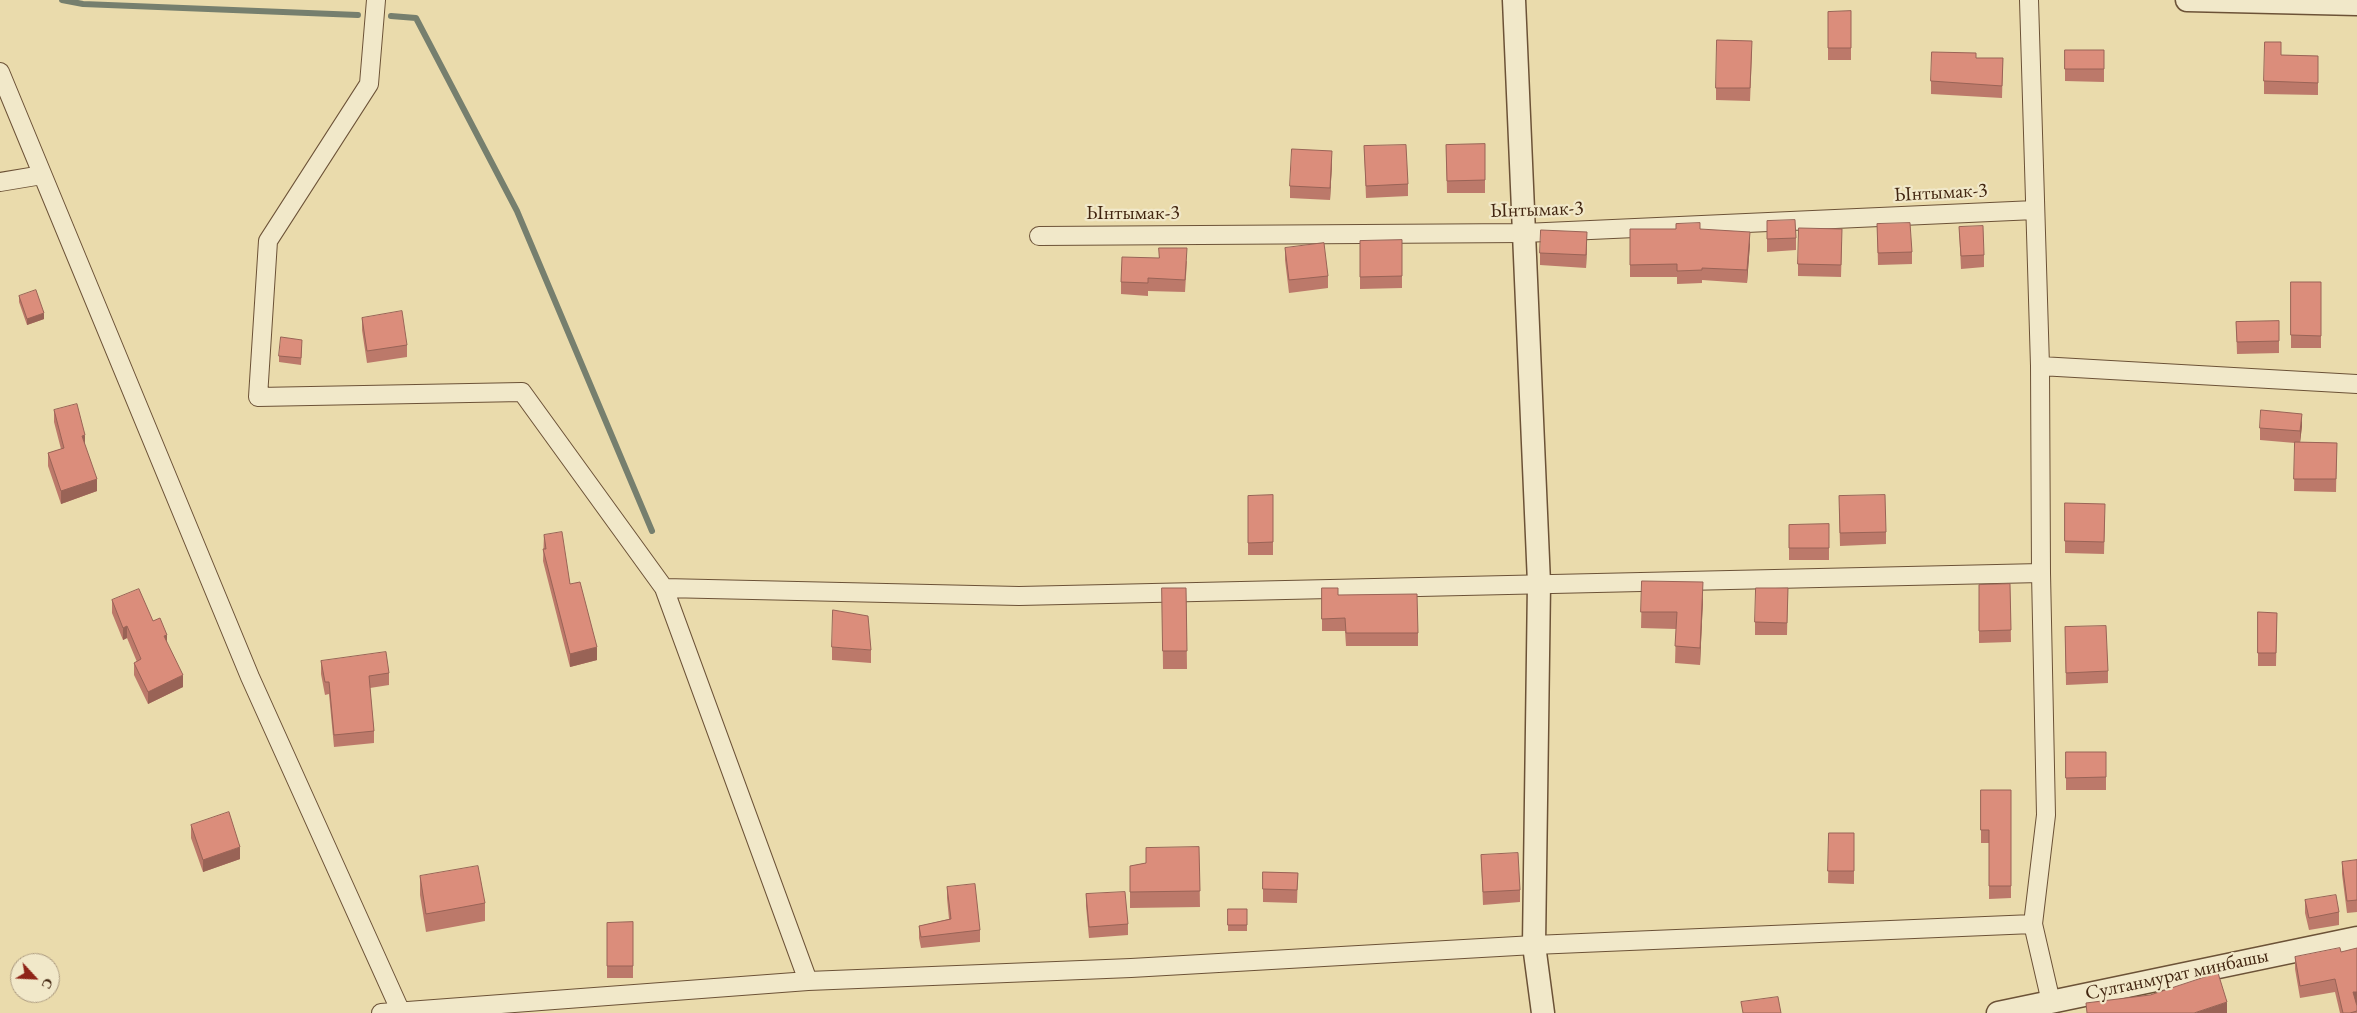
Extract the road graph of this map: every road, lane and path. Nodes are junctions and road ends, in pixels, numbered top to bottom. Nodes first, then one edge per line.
1 (376, 0) edge
2 (1514, 0) edge
3 (2029, 0) edge
4 (2187, 0) edge
5 (2357, 4) edge
6 (0, 72) edge
7 (42, 175) junction
8 (0, 182) edge
9 (2036, 210) junction
10 (1524, 232) junction
11 (1039, 236) dead end
12 (2040, 366) junction
13 (2357, 384) edge
14 (2041, 573) junction
15 (1539, 583) junction
16 (664, 588) junction
17 (2033, 924) junction
18 (2357, 938) edge
19 (1534, 945) junction
20 (808, 981) junction
21 (2051, 1002) junction
22 (400, 1010) junction
23 (381, 1013) edge
24 (1543, 1013) edge
25 (1998, 1013) edge

1 - 16 street
2 - 10 street
3 - 9 street
4 - 5 street
6 - 7 street
7 - 8 street
7 - 22 street
9 - 10 street, Ынтымак-3
9 - 12 street
10 - 11 street, Ынтымак-3
10 - 15 street
12 - 13 street
12 - 14 street
14 - 15 street
14 - 17 street
15 - 16 street
15 - 19 street
16 - 20 street
17 - 19 street
17 - 21 street
18 - 21 street, Султанмурат минбашы
19 - 20 street
19 - 24 street
20 - 22 street
21 - 25 street, Султанмурат минбашы
22 - 23 street

